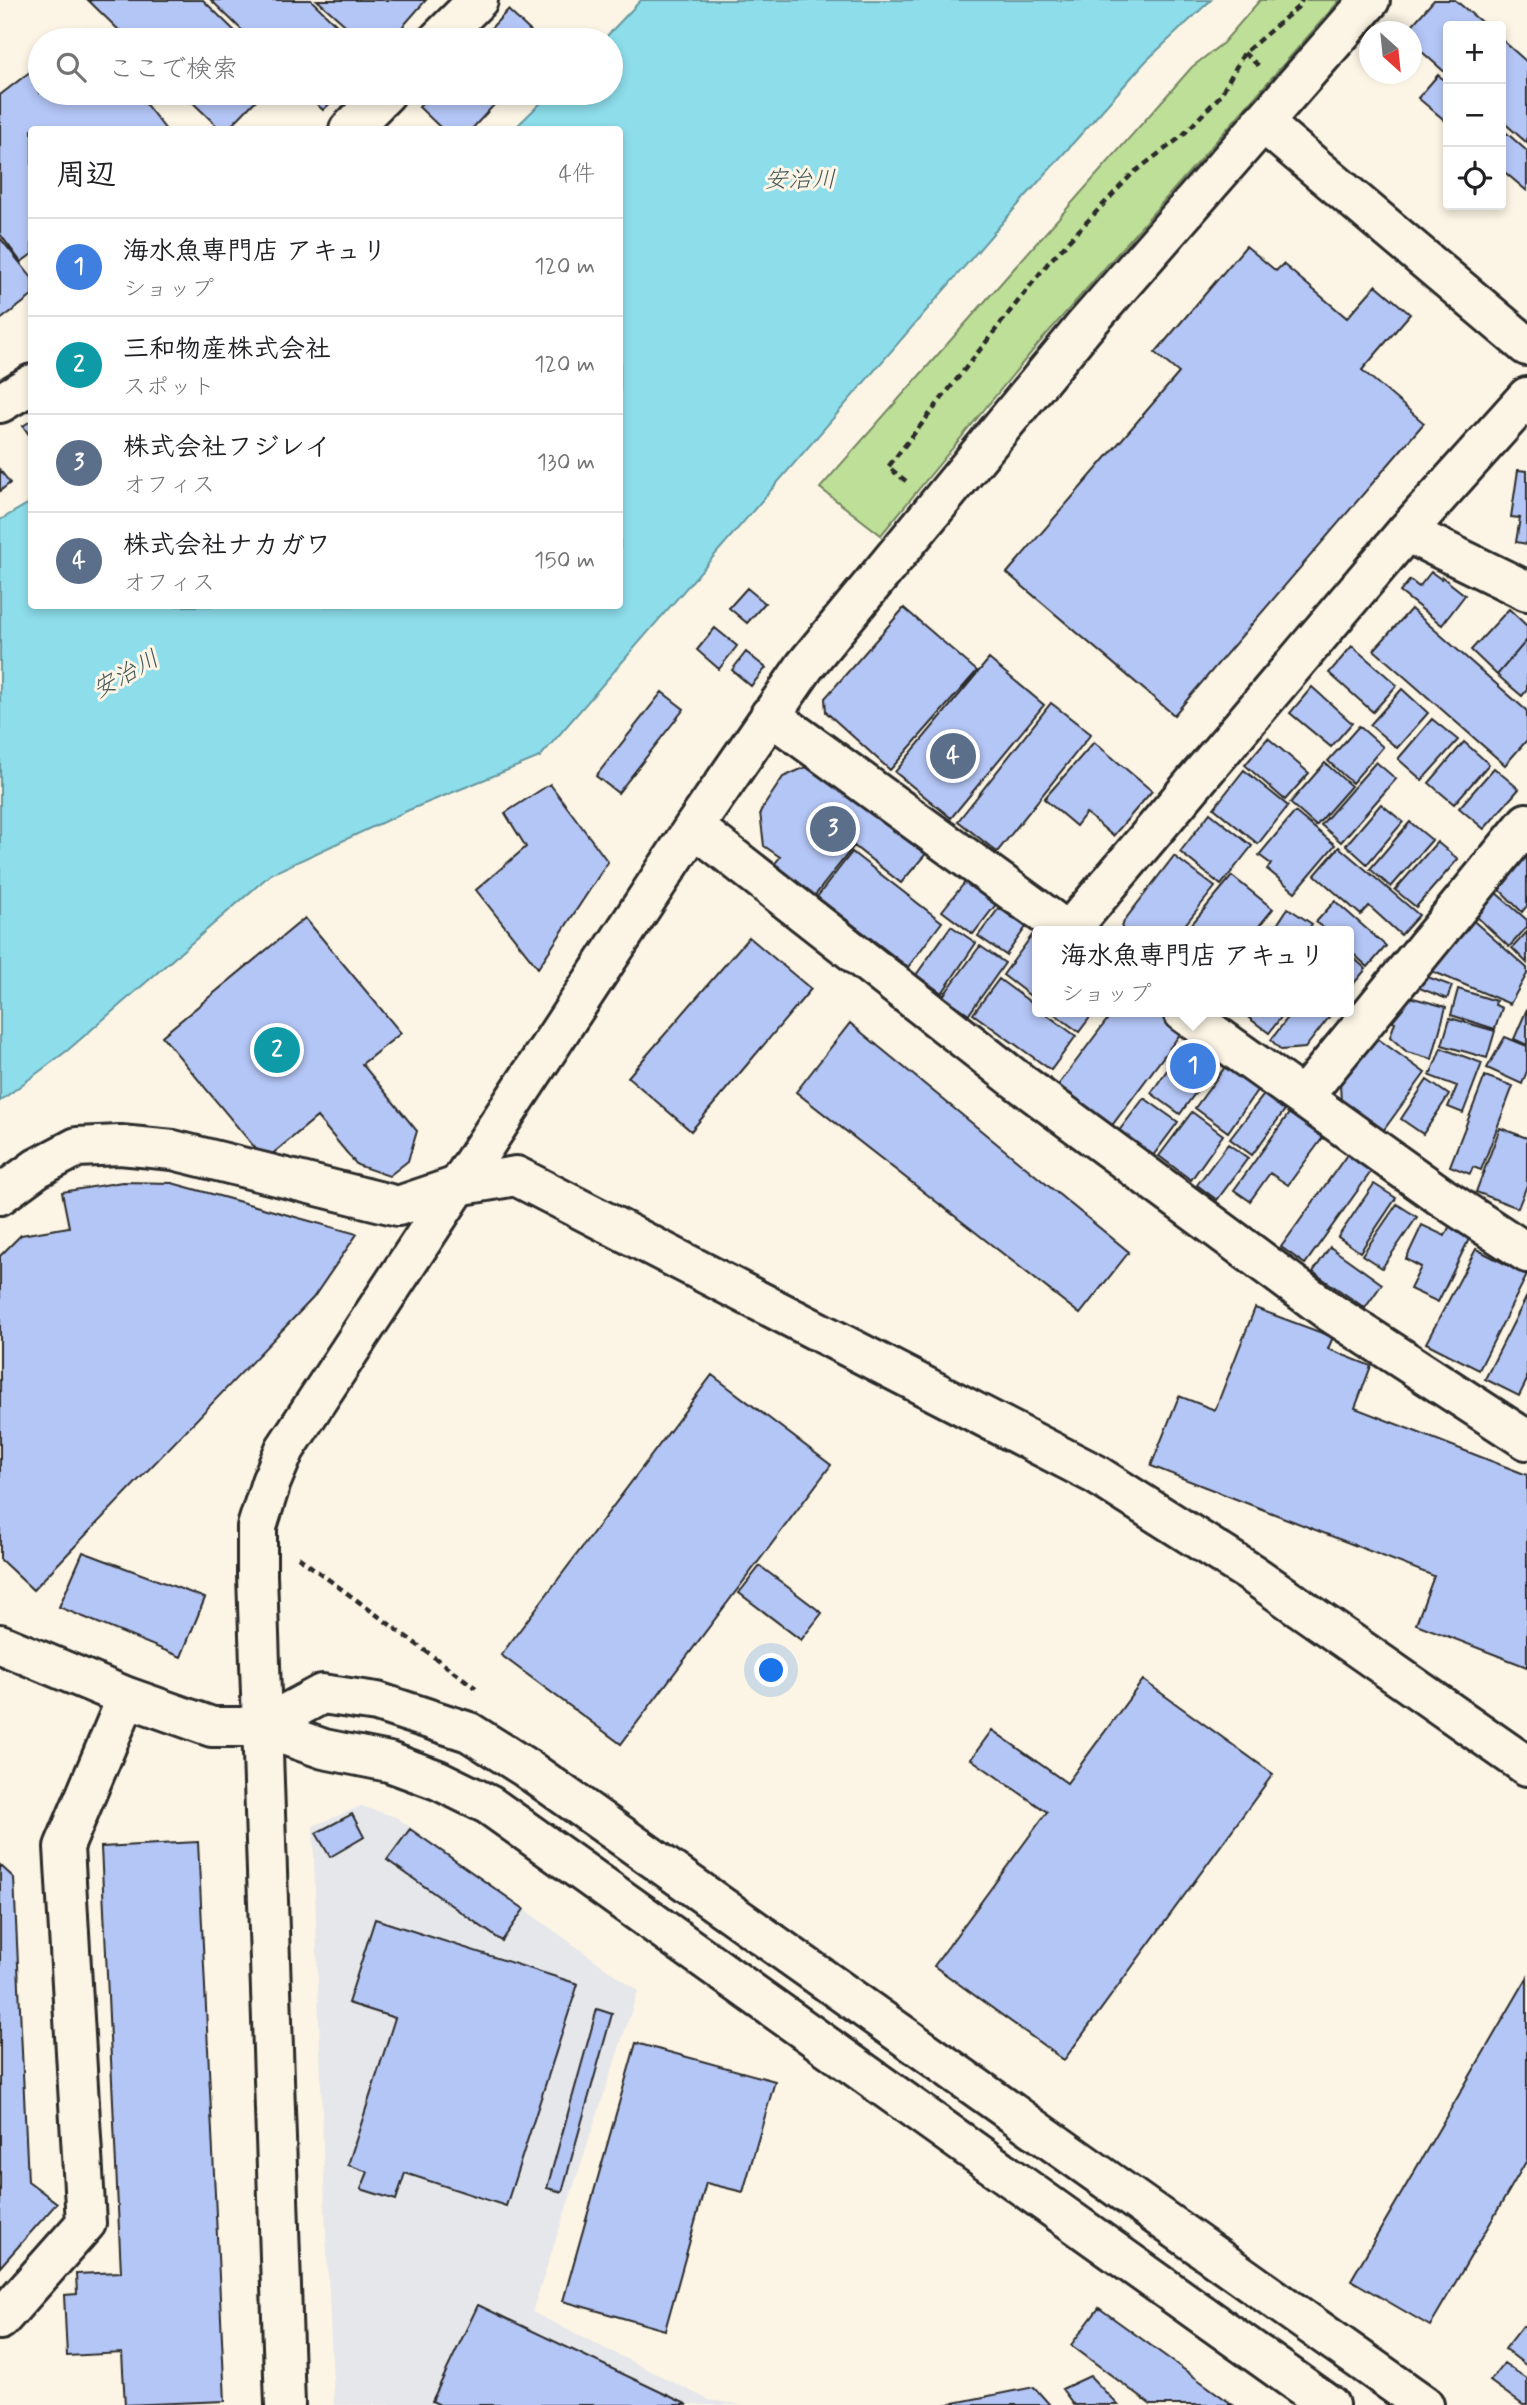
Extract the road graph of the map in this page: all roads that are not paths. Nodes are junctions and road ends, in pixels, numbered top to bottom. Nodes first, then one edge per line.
1 (478, 0) edge
2 (1370, 0) edge
3 (450, 28) edge
4 (374, 105) edge
5 (1262, 122) junction
6 (353, 126) edge
7 (1527, 346) edge
8 (28, 386) edge
9 (1527, 397) edge
10 (0, 403) edge
11 (1406, 532) junction
12 (1527, 591) edge
13 (771, 715) junction
14 (1527, 823) edge
15 (694, 827) junction
16 (1061, 926) edge
17 (1072, 926) edge
18 (1190, 1017) edge
19 (1304, 1096) junction
20 (457, 1186) junction
21 (0, 1195) edge
22 (1527, 1253) edge
23 (1527, 1440) edge
24 (0, 1644) edge
25 (127, 1697) junction
26 (261, 1727) junction
27 (1527, 1766) edge
28 (0, 2320) edge
29 (285, 2405) edge
30 (1329, 2405) edge
31 (1424, 2405) edge

1 - 3 street
2 - 5 street
4 - 6 street
5 - 7 street
5 - 13 street
8 - 10 street
9 - 11 street
11 - 12 street
11 - 17 street
13 - 15 street
13 - 16 street
14 - 19 street
15 - 20 street
15 - 23 street
18 - 19 street
19 - 22 street
20 - 21 street
20 - 26 street
20 - 27 street
24 - 25 street
25 - 26 street
25 - 28 street
26 - 29 street
26 - 30 street
26 - 31 street

